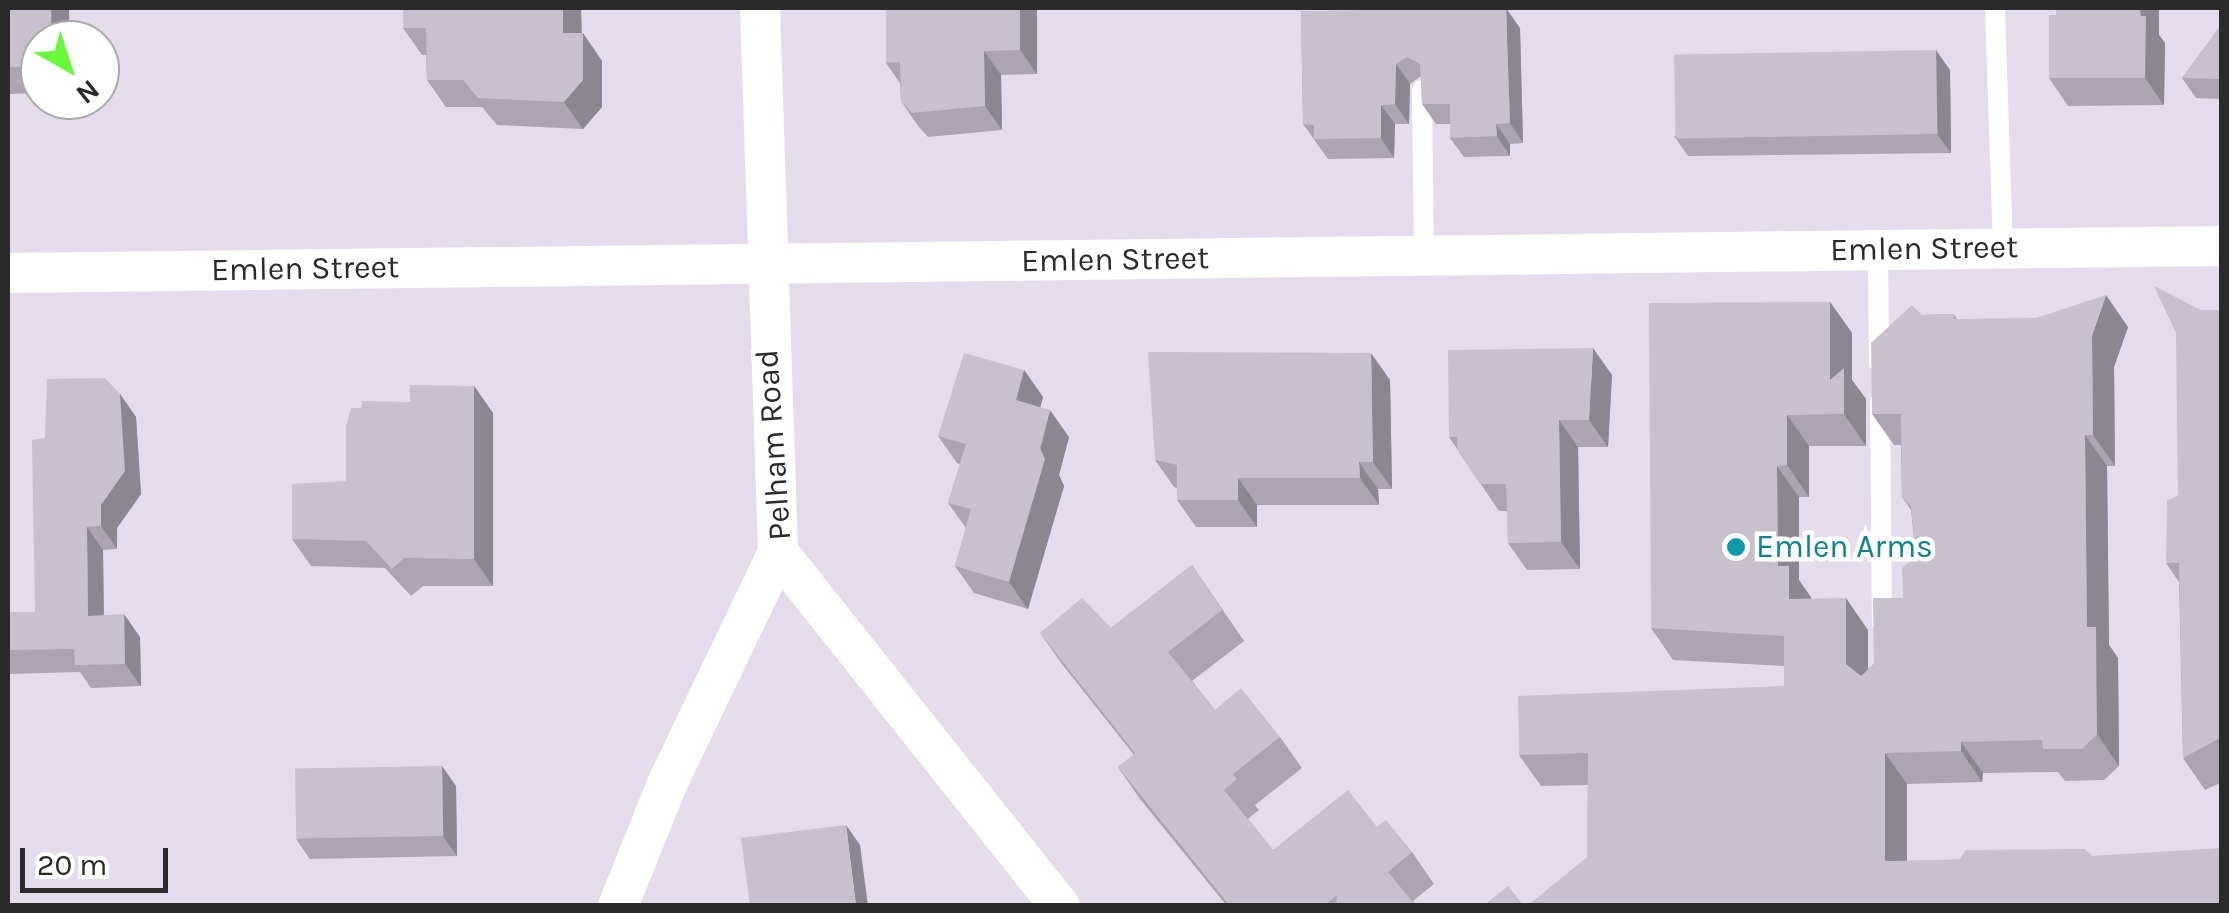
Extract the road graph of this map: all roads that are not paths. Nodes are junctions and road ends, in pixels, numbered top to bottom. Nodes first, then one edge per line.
1 (760, 8) edge
2 (1995, 8) edge
3 (1422, 90) edge
4 (2222, 246) edge
5 (2002, 248) junction
6 (1878, 250) junction
7 (1424, 255) junction
8 (763, 264) junction
9 (8, 273) edge
10 (778, 552) junction
11 (1882, 637) edge
12 (618, 906) edge
13 (1060, 906) edge

1 - 8 street, Pelham Road
2 - 5 lane
3 - 7 lane
4 - 5 street, Emlen Street
5 - 6 street, Emlen Street
6 - 7 street, Emlen Street
6 - 11 lane
7 - 8 street, Emlen Street
8 - 9 street, Emlen Street
8 - 10 street, Pelham Road
10 - 12 street
10 - 13 street, Pelham Road

